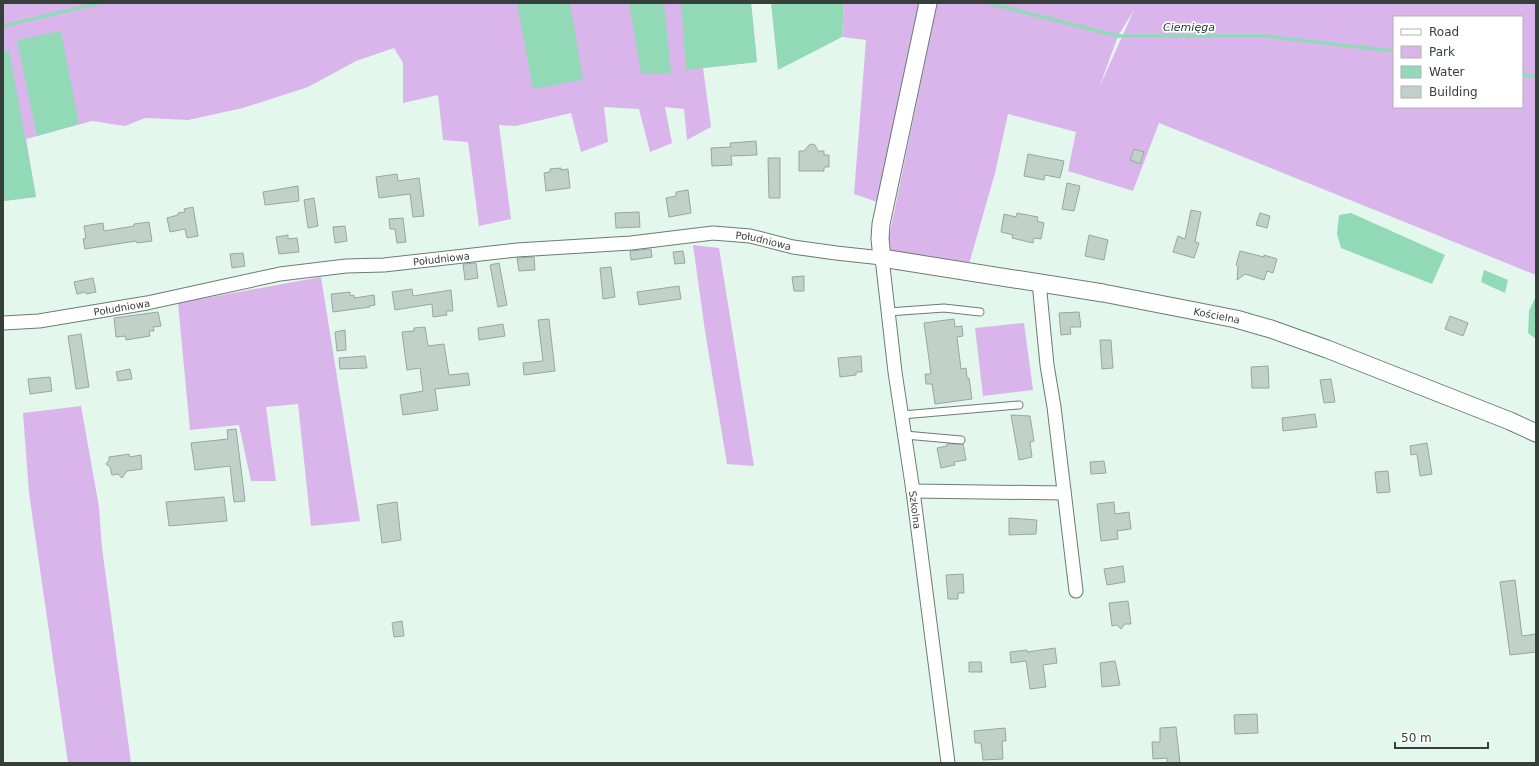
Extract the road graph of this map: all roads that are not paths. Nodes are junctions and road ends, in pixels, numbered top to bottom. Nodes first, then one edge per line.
1 (928, 5) edge
2 (882, 258) junction
3 (1039, 282) junction
4 (888, 312) junction
5 (980, 312) dead end
6 (3, 323) edge
7 (1019, 405) dead end
8 (902, 415) junction
9 (1536, 433) edge
10 (905, 435) junction
11 (961, 440) dead end
12 (913, 491) junction
13 (1064, 494) junction
14 (1076, 591) dead end
15 (948, 763) edge

1 - 2 street
2 - 3 street, Kościelna
2 - 4 street, Szkolna
2 - 6 street, Południowa
3 - 9 street, Kościelna
3 - 13 street
4 - 5 lane
4 - 8 street, Szkolna
7 - 8 lane
8 - 10 street, Szkolna
10 - 11 lane
10 - 12 street, Szkolna
12 - 13 street
12 - 15 street, Szkolna
13 - 14 street

